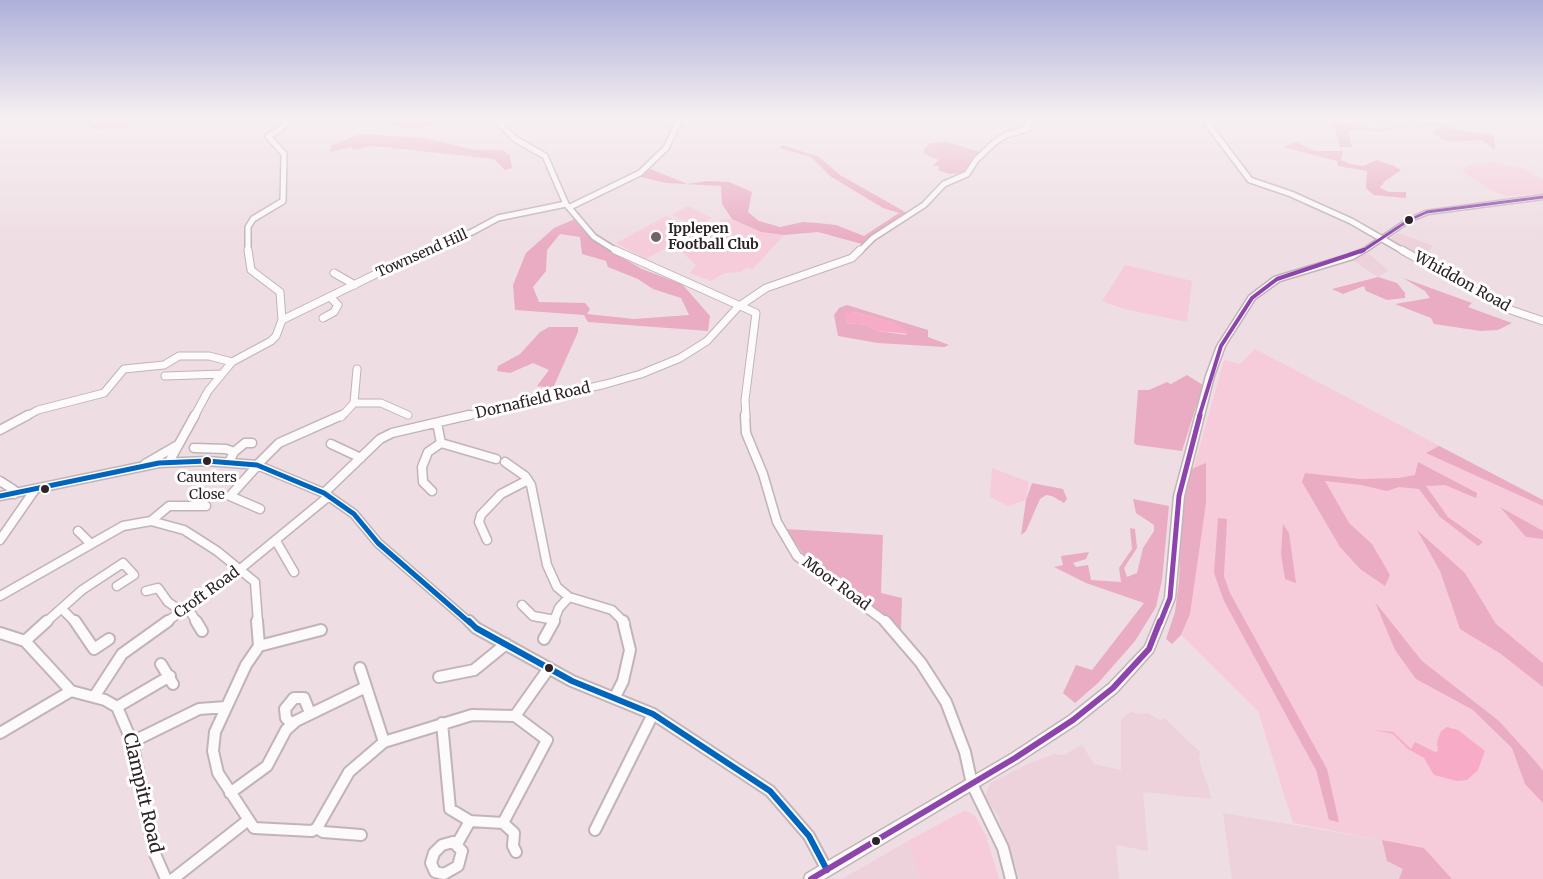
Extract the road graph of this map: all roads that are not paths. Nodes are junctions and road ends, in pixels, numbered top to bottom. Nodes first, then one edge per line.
1 (284, 160) edge
2 (547, 160) edge
3 (653, 160) edge
4 (976, 160) edge
5 (1235, 160) edge
6 (1543, 197) edge
7 (568, 206) junction
8 (1383, 238) junction
9 (334, 273) dead end
10 (355, 285) junction
11 (330, 297) junction
12 (741, 304) junction
13 (323, 318) dead end
14 (282, 320) junction
15 (1543, 321) edge
16 (232, 362) junction
17 (357, 369) dead end
18 (222, 374) junction
19 (165, 376) dead end
20 (354, 403) junction
21 (408, 415) dead end
22 (437, 423) junction
23 (0, 430) edge
24 (252, 443) dead end
25 (441, 443) junction
26 (331, 444) dead end
27 (177, 446) junction
28 (194, 448) dead end
29 (234, 452) junction
30 (361, 458) junction
31 (169, 462) junction
32 (229, 462) junction
33 (258, 465) junction
34 (139, 468) junction
35 (528, 480) junction
36 (0, 481) edge
37 (34, 491) junction
38 (432, 491) dead end
39 (14, 494) junction
40 (327, 495) junction
41 (0, 496) edge
42 (206, 507) dead end
43 (260, 509) dead end
44 (151, 521) junction
45 (479, 522) junction
46 (469, 524) dead end
47 (78, 531) dead end
48 (0, 540) edge
49 (487, 540) dead end
50 (276, 541) junction
51 (90, 543) junction
52 (239, 570) junction
53 (294, 572) dead end
54 (117, 586) dead end
55 (146, 591) dead end
56 (0, 596) edge
57 (569, 597) junction
58 (522, 605) dead end
59 (184, 608) junction
60 (62, 609) junction
61 (555, 620) junction
62 (321, 630) dead end
63 (202, 631) dead end
64 (0, 633) edge
65 (109, 639) dead end
66 (544, 639) dead end
67 (25, 641) junction
68 (506, 644) junction
69 (259, 646) junction
70 (161, 664) dead end
71 (360, 668) dead end
72 (549, 668) junction
73 (439, 677) dead end
74 (366, 687) junction
75 (71, 691) junction
76 (94, 697) junction
77 (615, 697) junction
78 (117, 707) junction
79 (226, 707) junction
80 (310, 713) junction
81 (653, 714) junction
82 (515, 716) junction
83 (442, 723) junction
84 (292, 724) junction
85 (0, 733) edge
86 (132, 742) junction
87 (384, 742) junction
88 (972, 784) junction
89 (230, 792) junction
90 (470, 820) junction
91 (247, 821) junction
92 (503, 823) junction
93 (317, 828) junction
94 (595, 830) dead end
95 (361, 835) dead end
96 (457, 844) dead end
97 (516, 852) dead end
98 (827, 870) junction
99 (166, 879) edge
100 (173, 879) edge
101 (811, 879) edge
102 (1011, 879) edge

1 - 14 street
2 - 7 street
3 - 7 street, Townsend Hill
4 - 12 street, Dornafield Road
5 - 8 street, Whiddon Road
6 - 8 main road
7 - 10 street, Townsend Hill
7 - 12 street
8 - 15 street, Whiddon Road
8 - 88 main road
9 - 10 street
10 - 11 street, Townsend Hill
11 - 13 street
11 - 14 street, Townsend Hill
12 - 22 street, Dornafield Road
12 - 88 street, Moor Road
14 - 16 street
16 - 18 street
16 - 23 street
17 - 20 street
18 - 19 street
18 - 27 street
20 - 21 street
20 - 33 street
22 - 25 street
22 - 30 street, Dornafield Road
24 - 29 street
25 - 35 street
25 - 38 street
26 - 30 street
27 - 31 street
27 - 34 street
28 - 29 street
29 - 32 street
30 - 40 street, Dornafield Road
31 - 32 street
31 - 34 street
32 - 33 street
33 - 40 street
33 - 43 street
34 - 37 street
35 - 45 street
35 - 57 street
36 - 39 street
37 - 39 street
37 - 48 street
39 - 41 street
40 - 50 street, Croft Road
40 - 68 street
42 - 44 street
44 - 51 street
44 - 52 street
45 - 46 street
45 - 49 street
47 - 51 street
50 - 52 street, Croft Road
50 - 53 street
51 - 56 street
52 - 59 street, Croft Road
52 - 69 street
54 - 60 street
55 - 59 street
57 - 61 street
57 - 77 street
58 - 61 street
59 - 63 street
59 - 76 street, Croft Road
60 - 65 street
60 - 67 street
61 - 66 street
62 - 69 street
64 - 67 street
67 - 75 street
68 - 72 street
68 - 73 street
69 - 79 street
70 - 78 street
71 - 74 street
72 - 77 street
72 - 82 street
74 - 80 street
74 - 87 street
75 - 76 street
75 - 85 street
76 - 78 street
77 - 81 street
78 - 86 street, Clampitt Road
79 - 86 street
79 - 89 street
80 - 84 street
80 - 84 street
81 - 94 street
81 - 98 street
82 - 83 street
82 - 92 street
83 - 87 street
83 - 90 street
84 - 89 street
86 - 99 street, Clampitt Road
87 - 93 street
88 - 98 main road
88 - 102 street
89 - 91 street
90 - 92 street
90 - 96 street
91 - 93 street
91 - 100 street
92 - 97 street
93 - 95 street
98 - 101 main road

